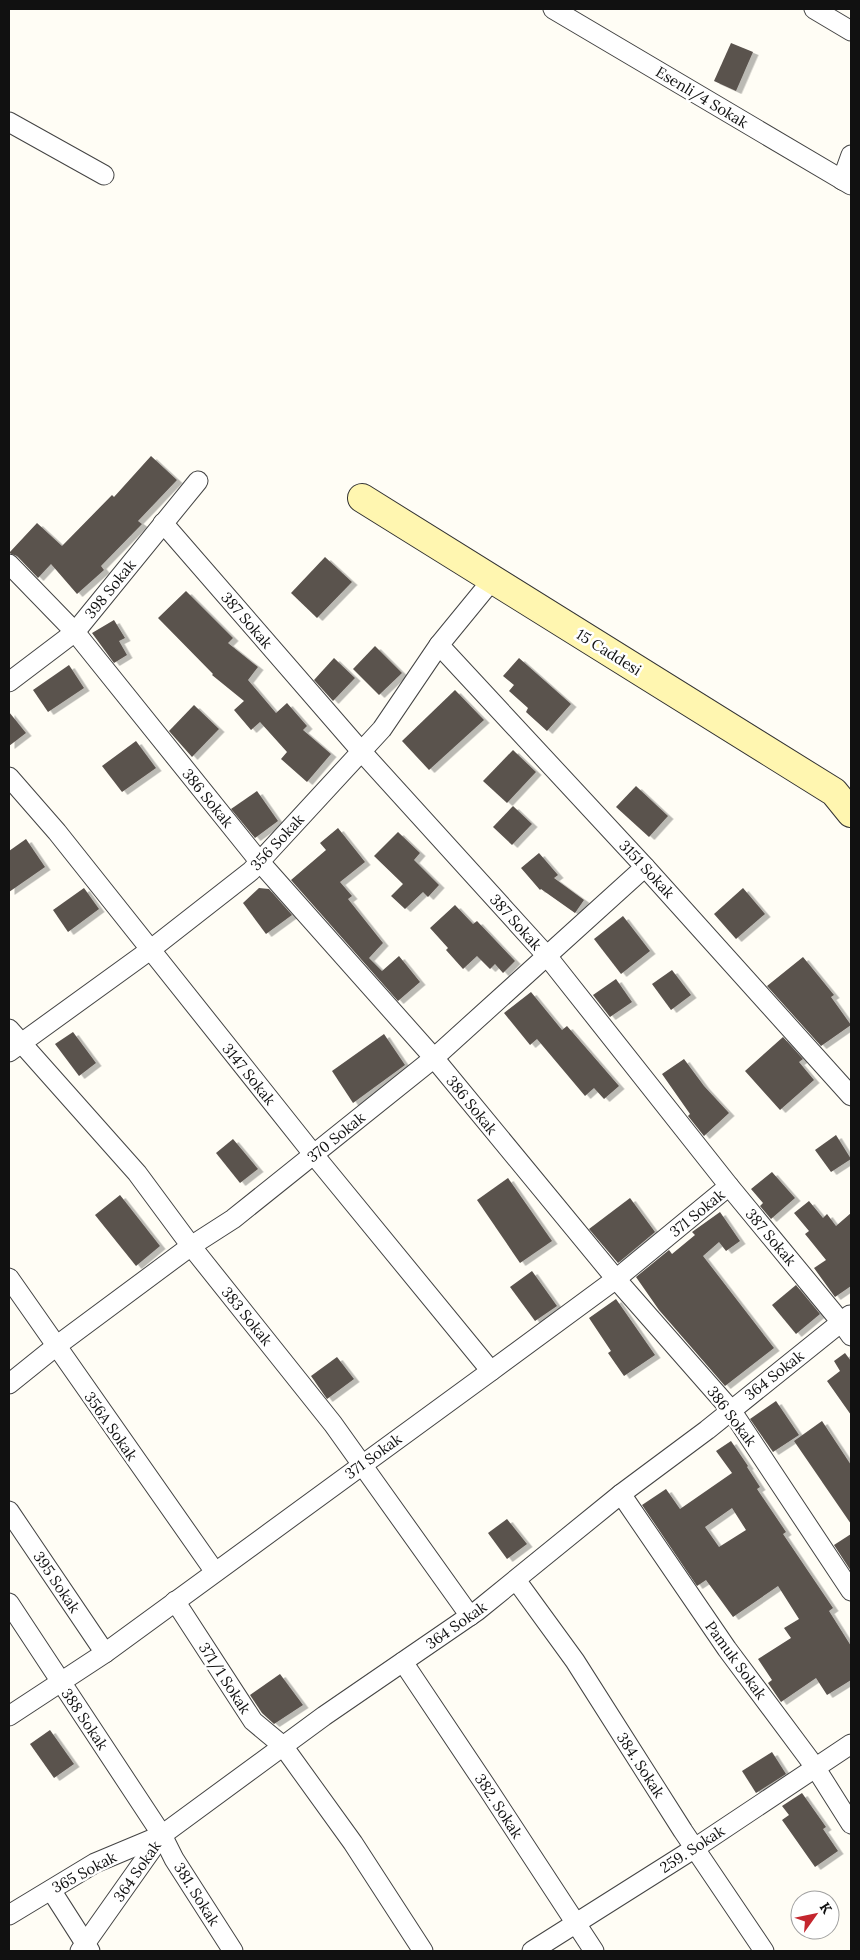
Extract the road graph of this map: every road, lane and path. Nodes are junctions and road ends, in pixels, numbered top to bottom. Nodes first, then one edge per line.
1 (554, 9) edge
2 (814, 9) edge
3 (851, 32) edge
4 (9, 122) edge
5 (851, 155) edge
6 (104, 175) dead end
7 (846, 182) edge
8 (198, 481) dead end
9 (362, 498) dead end
10 (164, 523) junction
11 (9, 564) edge
12 (492, 579) junction
13 (75, 632) junction
14 (439, 646) junction
15 (9, 682) edge
16 (362, 751) junction
17 (9, 777) edge
18 (851, 812) edge
19 (259, 861) junction
20 (646, 867) junction
21 (150, 950) junction
22 (547, 956) junction
23 (13, 1042) edge
24 (434, 1058) junction
25 (849, 1088) edge
26 (314, 1154) junction
27 (730, 1186) junction
28 (191, 1246) junction
29 (9, 1278) edge
30 (616, 1279) junction
31 (848, 1324) edge
32 (55, 1347) junction
33 (491, 1370) junction
34 (9, 1384) edge
35 (730, 1410) junction
36 (361, 1464) junction
37 (621, 1494) junction
38 (9, 1511) edge
39 (215, 1572) junction
40 (516, 1580) junction
41 (851, 1591) edge
42 (175, 1602) junction
43 (9, 1603) edge
44 (470, 1616) junction
45 (105, 1653) junction
46 (403, 1662) junction
47 (62, 1683) junction
48 (9, 1716) edge
49 (851, 1744) edge
50 (283, 1746) junction
51 (814, 1767) junction
52 (851, 1824) edge
53 (162, 1835) junction
54 (695, 1848) junction
55 (51, 1890) junction
56 (9, 1915) edge
57 (575, 1923) junction
58 (85, 1949) edge
59 (233, 1951) edge
60 (423, 1951) edge
61 (532, 1951) edge
62 (594, 1951) edge
63 (764, 1951) edge

1 - 7 street, Esenli/4 Sokak
2 - 3 street
4 - 6 street
5 - 7 street
8 - 10 street, 398 Sokak
9 - 12 street, 15 Caddesi
10 - 13 street, 398 Sokak
10 - 16 street, 387 Sokak
11 - 13 street, 386 Sokak
12 - 14 street, 356 Sokak
12 - 18 street, 15 Caddesi
13 - 15 street, 398 Sokak
13 - 19 street, 386 Sokak
14 - 16 street, 356 Sokak
14 - 20 street, 3151 Sokak
16 - 19 street, 356 Sokak
16 - 22 street, 387 Sokak
17 - 21 street, 3147 Sokak
19 - 21 street, 356 Sokak
19 - 24 street, 386 Sokak
20 - 22 street, 370 Sokak
20 - 25 street, 3151 Sokak
21 - 23 street, 356 Sokak
21 - 26 street, 3147 Sokak
22 - 24 street, 370 Sokak
22 - 27 street, 387 Sokak
23 - 28 street, 383 Sokak
24 - 26 street, 370 Sokak
24 - 30 street, 386 Sokak
26 - 28 street, 370 Sokak
26 - 33 street, 3147 Sokak
27 - 30 street, 371 Sokak
27 - 31 street, 387 Sokak
28 - 32 street, 370 Sokak
28 - 36 street, 383 Sokak
29 - 32 street, 356A Sokak
30 - 33 street, 371 Sokak
30 - 35 street, 386 Sokak
31 - 35 street, 364 Sokak
32 - 34 street, 370 Sokak
32 - 39 street, 356A Sokak
33 - 36 street, 371 Sokak
35 - 37 street, 364 Sokak
35 - 41 street, 386 Sokak
36 - 39 street, 371 Sokak
36 - 44 street, 383 Sokak
37 - 40 street, 364 Sokak
37 - 51 street, Pamuk Sokak
38 - 45 street, 395 Sokak
39 - 42 street, 371 Sokak
40 - 44 street, 364 Sokak
40 - 54 street, 384. Sokak
42 - 45 street, 371 Sokak
42 - 50 street, 371/1 Sokak
43 - 47 street, 388 Sokak
44 - 46 street, 364 Sokak
45 - 47 street, 371 Sokak
46 - 50 street, 364 Sokak
46 - 57 street, 382. Sokak
47 - 48 street, 371 Sokak
47 - 53 street, 388 Sokak
49 - 51 street, 259. Sokak
50 - 53 street, 364 Sokak
50 - 60 street, 371/1 Sokak
51 - 52 street, Pamuk Sokak
51 - 54 street, 259. Sokak
53 - 55 street, 365 Sokak
53 - 58 street, 364 Sokak
53 - 59 street, 381. Sokak
54 - 57 street, 259. Sokak
54 - 63 street, 384. Sokak
55 - 56 street, 365 Sokak
55 - 58 street
57 - 61 street, 259. Sokak
57 - 62 street, 382. Sokak

